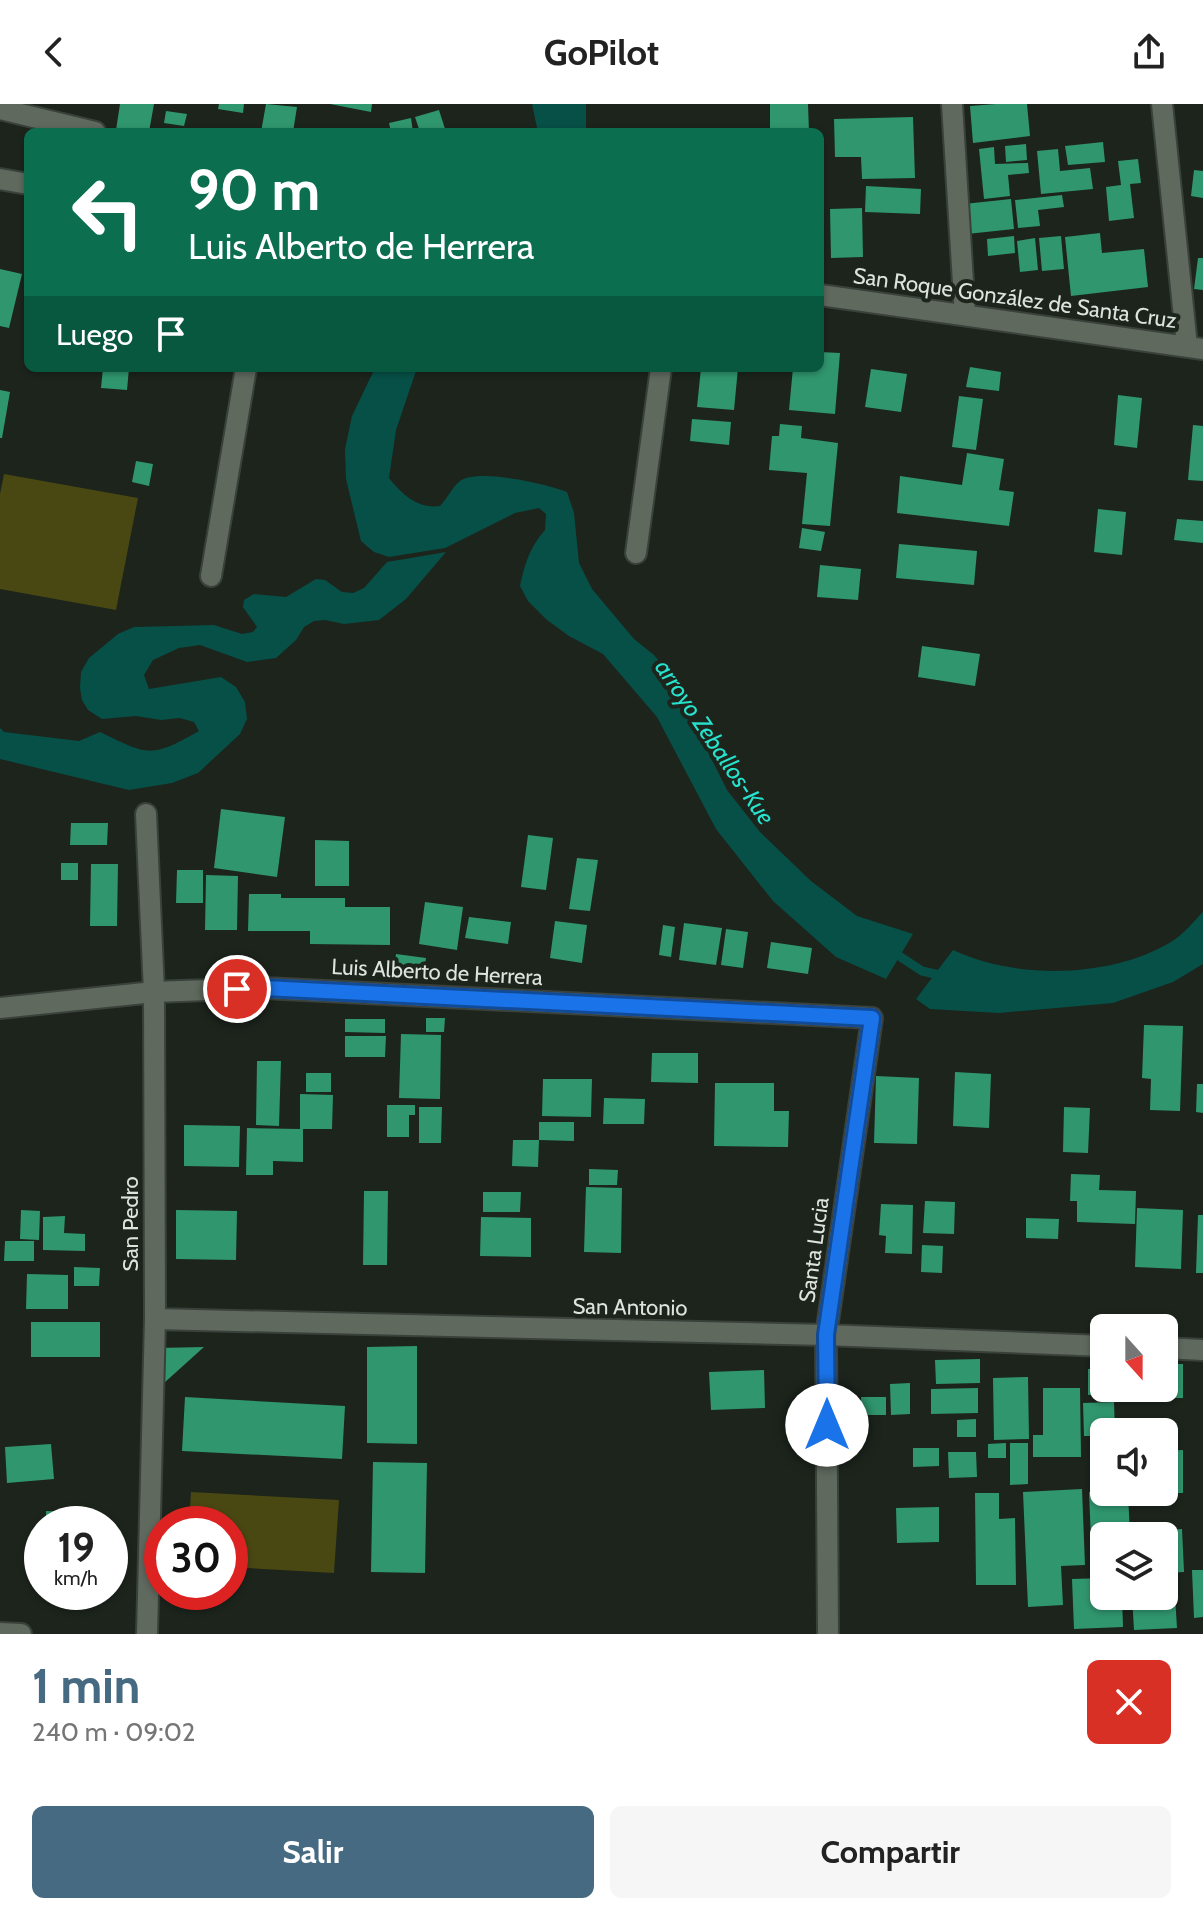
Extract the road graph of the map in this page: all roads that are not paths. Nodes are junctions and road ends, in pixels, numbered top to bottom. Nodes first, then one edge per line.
1 (952, 104) edge
2 (1162, 104) edge
3 (0, 109) edge
4 (78, 128) edge
5 (0, 179) edge
6 (24, 183) edge
7 (824, 296) edge
8 (965, 315) junction
9 (1195, 348) edge
10 (245, 372) edge
11 (660, 372) edge
12 (636, 553) dead end
13 (211, 576) dead end
14 (146, 814) dead end
15 (154, 992) junction
16 (0, 1008) edge
17 (872, 1018) joint
18 (155, 1319) junction
19 (826, 1335) junction
20 (1090, 1345) edge
21 (1178, 1349) edge
22 (1203, 1350) edge
23 (0, 1633) edge
24 (21, 1634) edge
25 (147, 1634) edge
26 (828, 1634) edge

1 - 8 street
2 - 9 street
3 - 4 street
5 - 6 street
7 - 8 street, San Roque González de Santa Cruz
8 - 9 street, San Roque González de Santa Cruz
10 - 13 street
11 - 12 street
14 - 15 street, San Pedro
15 - 16 street, Luis Alberto de Herrera
15 - 17 street, Luis Alberto de Herrera
15 - 18 street, San Pedro
17 - 19 street, Santa Lucia
18 - 19 street, San Antonio
18 - 25 street, San Pedro
19 - 20 street, San Antonio
19 - 26 street, Santa Lucia
21 - 22 street
23 - 24 street

